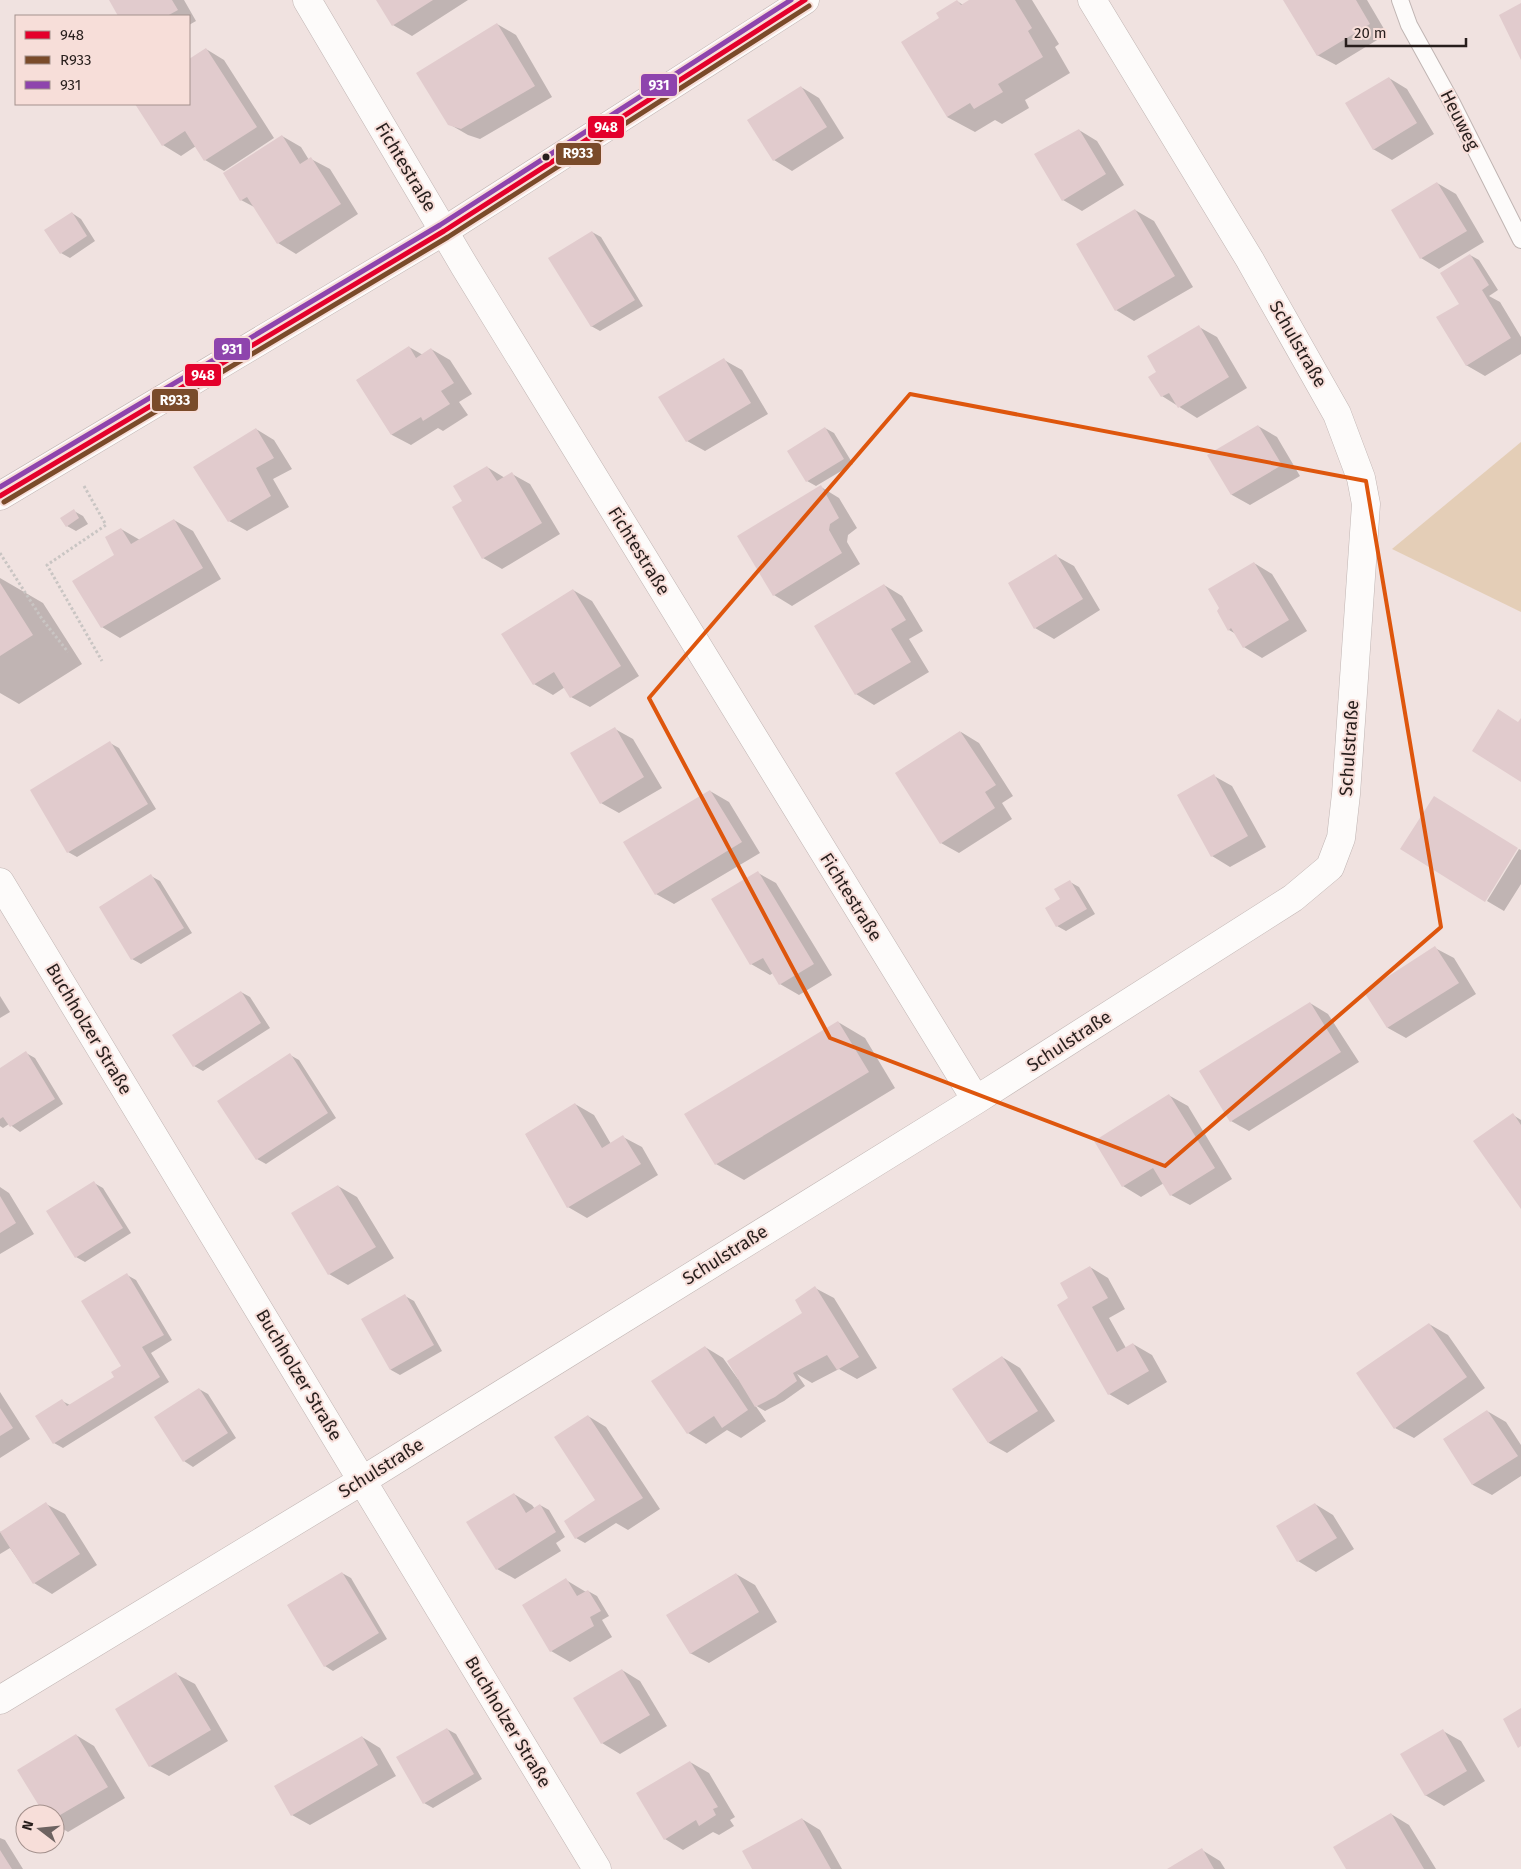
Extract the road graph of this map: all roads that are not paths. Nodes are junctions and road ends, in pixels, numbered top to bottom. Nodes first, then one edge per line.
1 (307, 0) edge
2 (805, 0) edge
3 (1092, 0) edge
4 (1400, 0) edge
5 (444, 231) junction
6 (1521, 240) edge
7 (0, 496) edge
8 (0, 882) edge
9 (976, 1100) junction
10 (363, 1480) junction
11 (0, 1700) edge
12 (597, 1869) edge

1 - 5 street, Fichtestraße
2 - 5 street
3 - 9 street, Schulstraße
4 - 6 lane, Heuweg
5 - 7 street
5 - 9 street, Fichtestraße
8 - 10 street, Buchholzer Straße
9 - 10 street, Schulstraße
10 - 11 street, Schulstraße
10 - 12 street, Buchholzer Straße

